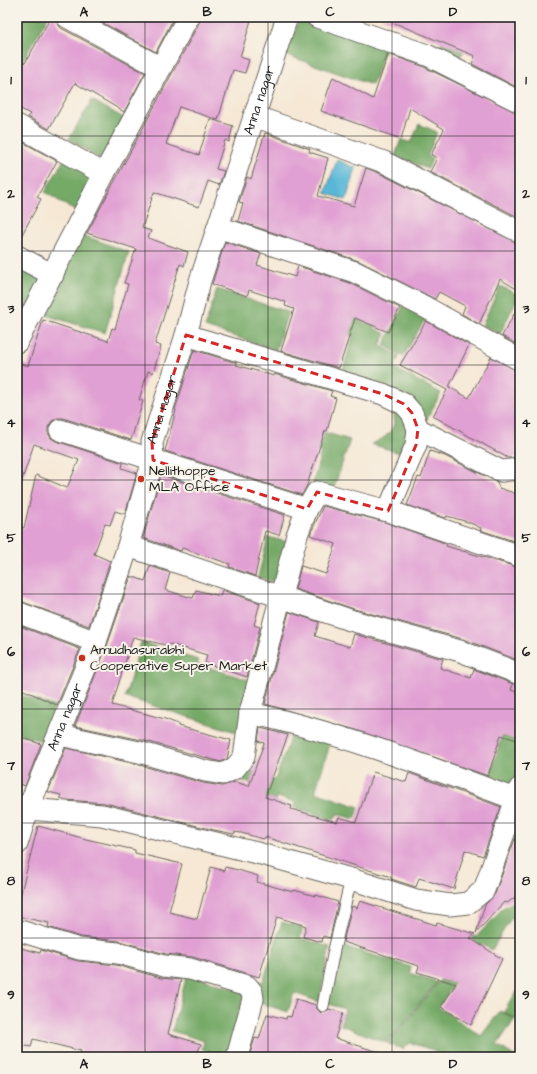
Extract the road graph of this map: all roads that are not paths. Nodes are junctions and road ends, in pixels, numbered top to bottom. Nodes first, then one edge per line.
1 (67, 17) edge
2 (188, 17) edge
3 (286, 17) edge
4 (317, 17) edge
5 (162, 68) junction
6 (520, 102) edge
7 (254, 116) junction
8 (17, 125) edge
9 (104, 174) junction
10 (218, 228) junction
11 (520, 232) edge
12 (17, 256) edge
13 (53, 275) junction
14 (186, 334) junction
15 (17, 342) edge
16 (520, 360) edge
17 (418, 429) junction
18 (60, 430) dead end
19 (153, 460) junction
20 (520, 469) edge
21 (307, 509) junction
22 (388, 511) junction
23 (128, 546) junction
24 (520, 556) edge
25 (280, 598) junction
26 (17, 612) edge
27 (96, 642) junction
28 (520, 674) edge
29 (250, 713) junction
30 (60, 735) junction
31 (519, 796) edge
32 (22, 807) edge
33 (17, 844) edge
34 (351, 879) junction
35 (17, 930) edge
36 (323, 1006) dead end
37 (237, 1057) edge

1 - 5 street
2 - 5 street
3 - 7 street, Anna nagar
4 - 6 street
5 - 9 street
7 - 10 street, Anna nagar
7 - 11 street
8 - 9 street
9 - 13 street
10 - 14 street, Anna nagar
10 - 16 street
12 - 13 street
13 - 15 street
14 - 17 street
14 - 19 street, Anna nagar
17 - 20 street
17 - 22 street
18 - 19 street
19 - 21 street
19 - 23 street, Anna nagar
21 - 22 street
21 - 25 street
22 - 24 street
23 - 25 street
23 - 27 street, Anna nagar
25 - 28 street
25 - 29 street
26 - 27 street
27 - 30 street, Anna nagar
29 - 30 street
29 - 31 street
30 - 32 street, Anna nagar
31 - 34 street
32 - 33 street, Anna nagar
32 - 34 street
34 - 36 lane
35 - 37 street

